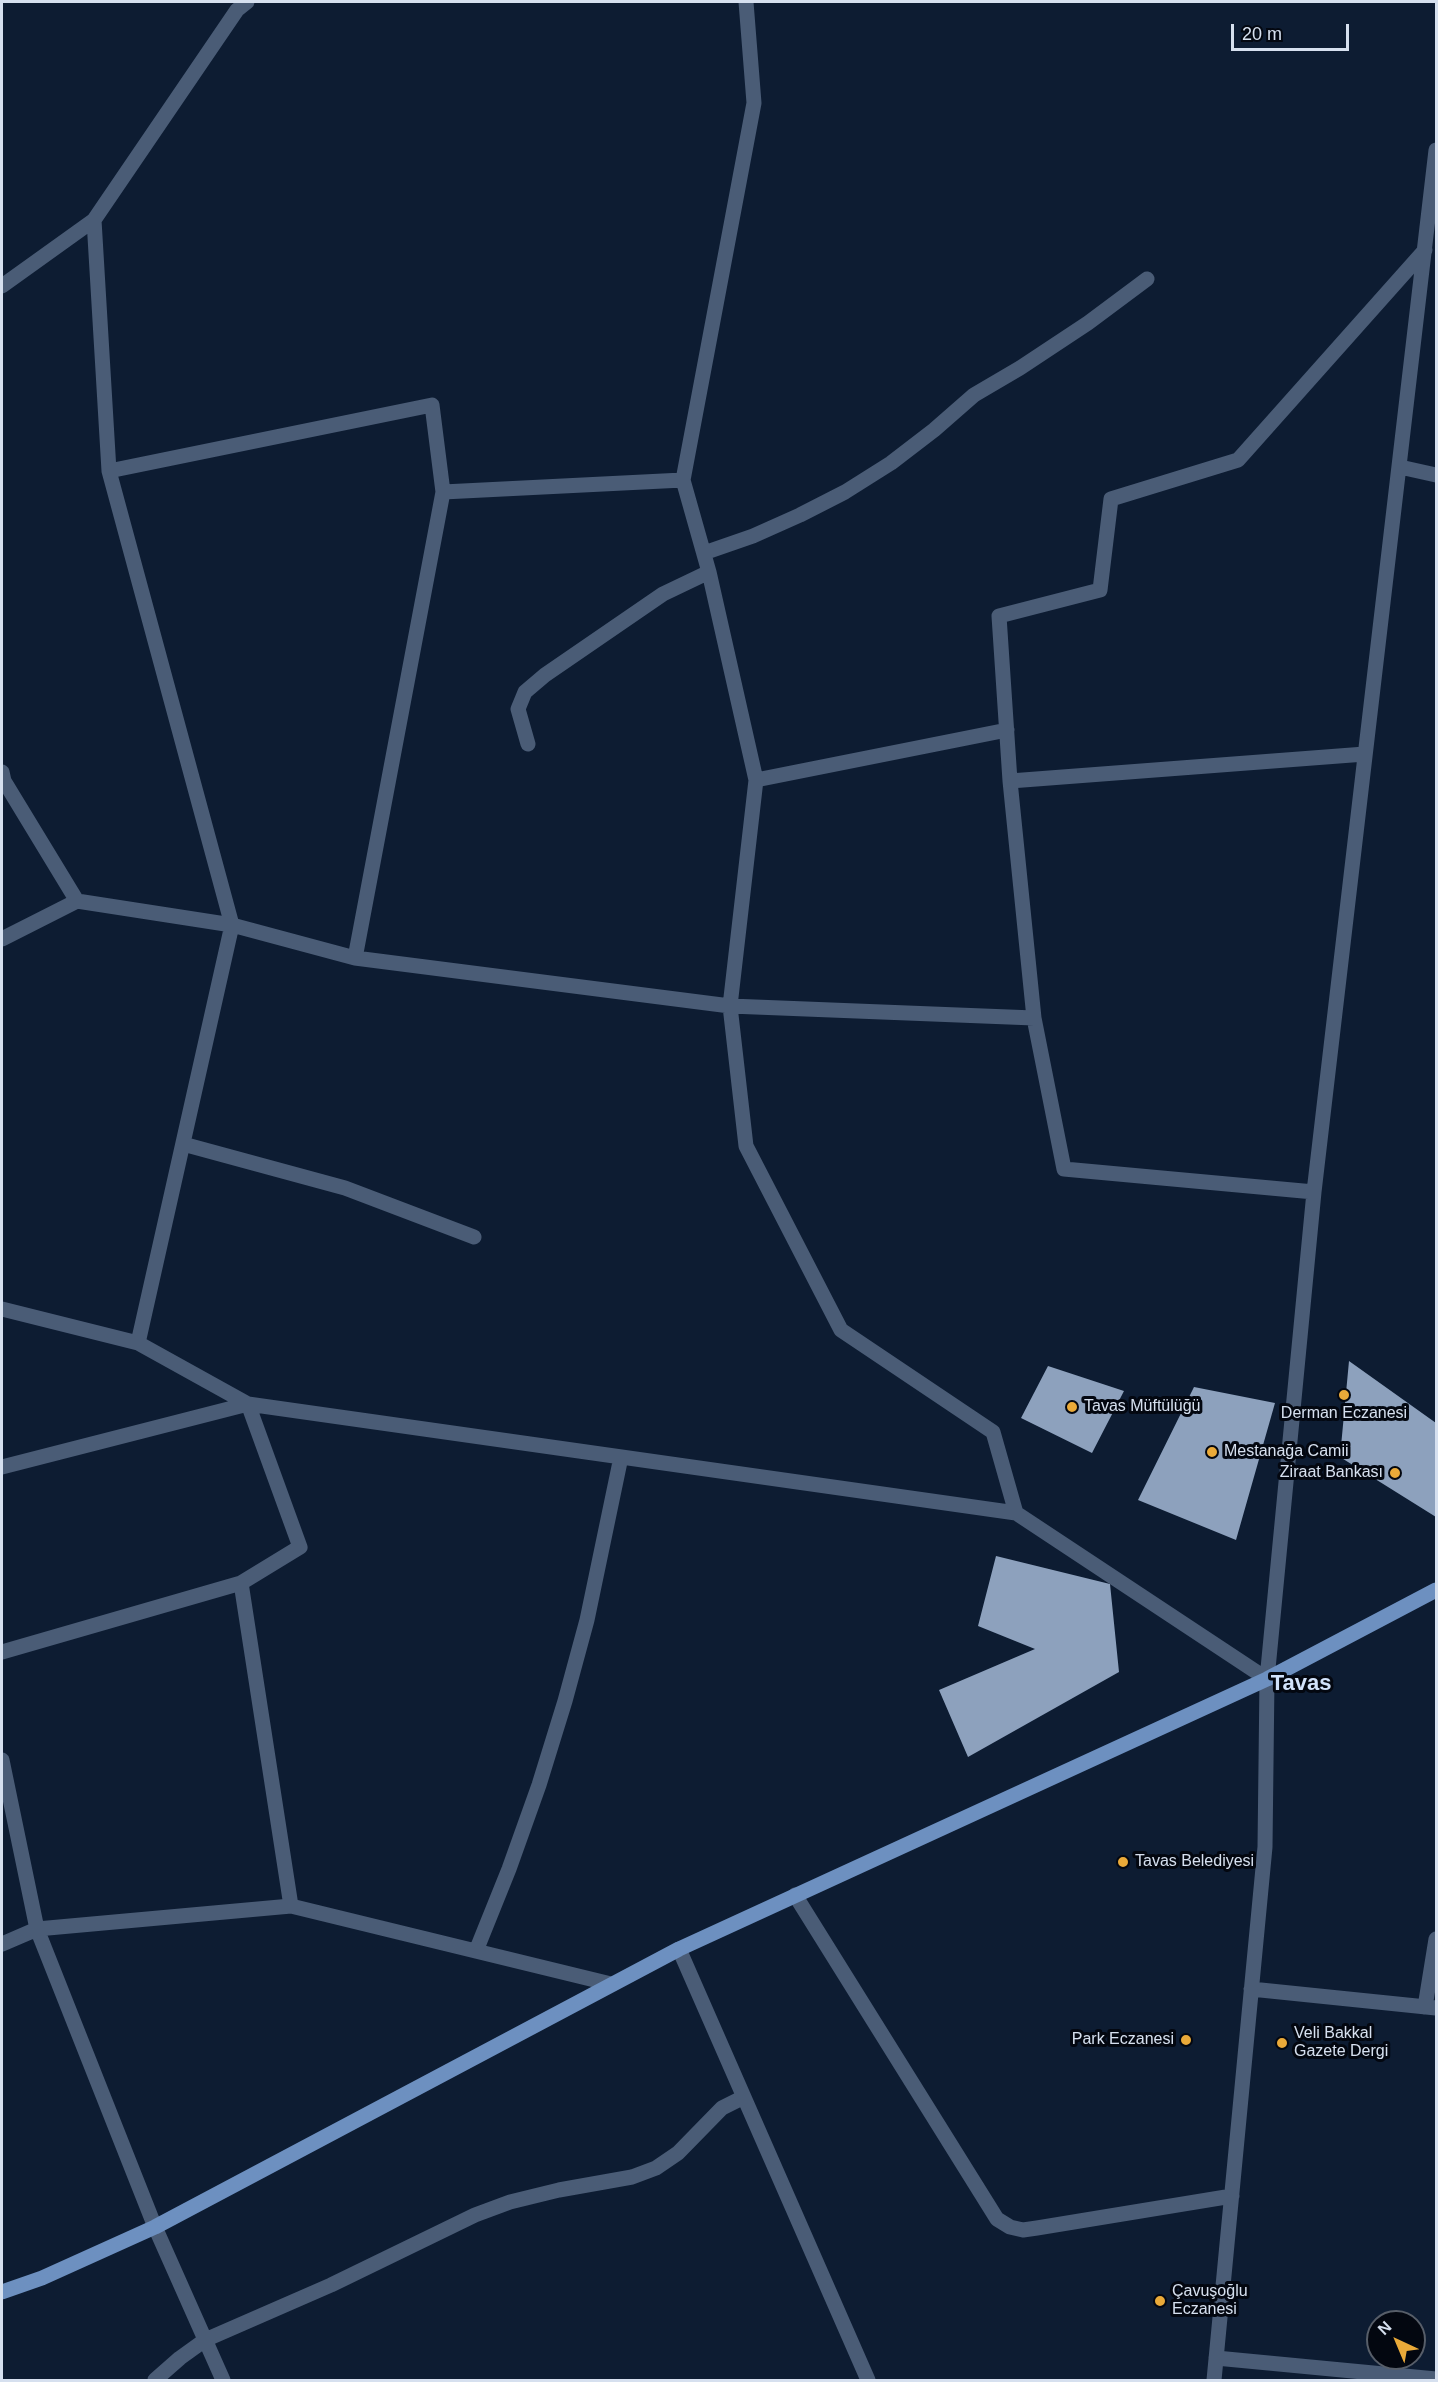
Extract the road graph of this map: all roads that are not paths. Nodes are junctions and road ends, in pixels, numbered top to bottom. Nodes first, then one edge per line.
1 (247, 2) edge
2 (746, 2) edge
3 (1437, 150) edge
4 (94, 220) junction
5 (1425, 250) junction
6 (1147, 279) dead end
7 (2, 286) edge
8 (1400, 467) junction
9 (109, 471) junction
10 (1437, 475) edge
11 (683, 480) junction
12 (443, 492) junction
13 (704, 553) junction
14 (709, 572) junction
15 (1006, 730) junction
16 (528, 744) dead end
17 (1365, 754) junction
18 (2, 772) edge
19 (756, 780) junction
20 (1010, 781) junction
21 (77, 901) junction
22 (232, 925) junction
23 (2, 939) edge
24 (355, 958) junction
25 (730, 1006) junction
26 (1034, 1018) junction
27 (183, 1144) junction
28 (1314, 1192) junction
29 (474, 1237) dead end
30 (2, 1309) edge
31 (138, 1343) junction
32 (248, 1404) junction
33 (621, 1457) junction
34 (2, 1467) edge
35 (1016, 1513) junction
36 (241, 1583) junction
37 (1437, 1590) edge
38 (2, 1652) edge
39 (1267, 1679) junction
40 (2, 1760) edge
41 (795, 1895) junction
42 (291, 1906) junction
43 (37, 1929) junction
44 (1437, 1939) edge
45 (2, 1944) edge
46 (679, 1949) junction
47 (476, 1951) junction
48 (611, 1984) junction
49 (1251, 1989) junction
50 (1431, 2007) edge
51 (744, 2097) junction
52 (1232, 2196) junction
53 (155, 2227) junction
54 (2, 2292) edge
55 (205, 2340) junction
56 (1216, 2358) junction
57 (1436, 2379) edge
58 (155, 2380) edge
59 (223, 2380) edge
60 (868, 2380) edge
61 (1214, 2380) edge

1 - 4 street
2 - 11 street
3 - 5 street
4 - 7 street
4 - 9 street
5 - 8 street
5 - 15 street
6 - 13 street
8 - 10 street
8 - 17 street
9 - 12 street
9 - 22 street
11 - 12 street
11 - 13 street
12 - 24 street
13 - 14 street
14 - 16 street
14 - 19 street
15 - 19 street
15 - 20 street
17 - 20 street
17 - 28 street
18 - 21 street
19 - 25 street
20 - 26 street
21 - 22 street
21 - 23 street
22 - 24 street
22 - 27 street
24 - 25 street
25 - 26 street
25 - 35 street
26 - 28 street
27 - 29 street
27 - 31 street
28 - 39 street
30 - 31 street
31 - 32 street
32 - 33 street
32 - 34 street
32 - 36 street
33 - 35 street
33 - 47 street
35 - 39 street
36 - 38 street
36 - 42 street
37 - 39 main road
39 - 41 main road
39 - 49 street
40 - 43 street
41 - 46 main road
41 - 52 street
42 - 43 street
42 - 47 street
43 - 45 street
43 - 53 street
44 - 50 street
46 - 48 main road
46 - 51 street
47 - 48 street
48 - 53 main road
49 - 50 street
49 - 52 street
51 - 55 street
51 - 60 street
52 - 56 street
53 - 54 main road
53 - 55 street
55 - 58 street
55 - 59 street
56 - 57 street
56 - 61 street

